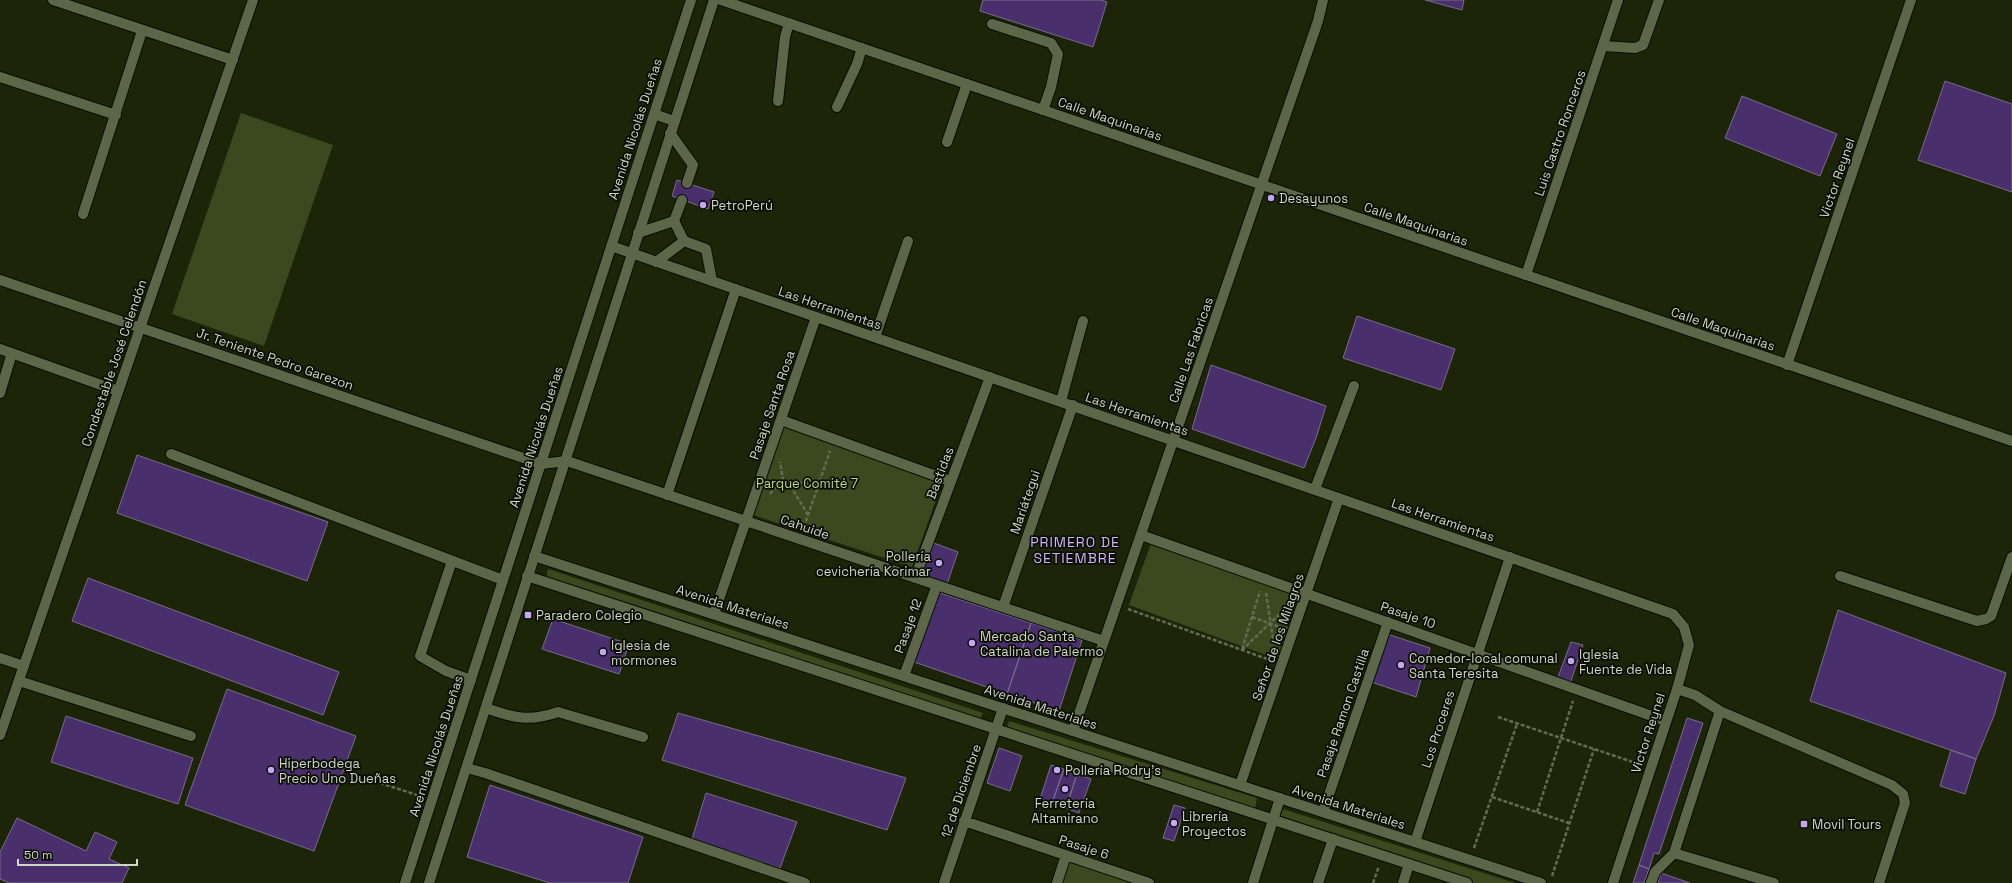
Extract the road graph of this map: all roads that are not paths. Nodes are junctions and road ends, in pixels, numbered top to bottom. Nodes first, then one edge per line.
1 (53, 0) edge
2 (253, 0) edge
3 (692, 0) edge
4 (714, 0) edge
5 (721, 0) edge
6 (1323, 0) edge
7 (1618, 0) edge
8 (1659, 0) edge
9 (1911, 0) edge
10 (789, 23) junction
11 (992, 24) dead end
12 (142, 31) junction
13 (1603, 46) junction
14 (862, 48) junction
15 (233, 60) junction
16 (0, 77) edge
17 (967, 84) junction
18 (778, 101) dead end
19 (837, 107) dead end
20 (1043, 110) junction
21 (116, 114) junction
22 (654, 114) junction
23 (674, 121) junction
24 (670, 133) junction
25 (947, 142) dead end
26 (687, 184) dead end
27 (1261, 185) junction
28 (682, 200) dead end
29 (83, 214) dead end
30 (674, 221) junction
31 (638, 233) junction
32 (684, 241) junction
33 (908, 241) dead end
34 (611, 246) junction
35 (632, 253) junction
36 (656, 262) junction
37 (1526, 275) junction
38 (0, 280) edge
39 (712, 281) junction
40 (736, 289) junction
41 (816, 317) junction
42 (1083, 321) dead end
43 (140, 328) junction
44 (876, 337) junction
45 (0, 349) edge
46 (12, 353) junction
47 (1787, 365) junction
48 (990, 377) junction
49 (1354, 386) dead end
50 (118, 391) junction
51 (0, 393) edge
52 (1061, 401) junction
53 (1072, 405) junction
54 (781, 420) junction
55 (1173, 440) junction
56 (2012, 441) edge
57 (171, 454) dead end
58 (566, 461) junction
59 (541, 464) junction
60 (950, 481) junction
61 (1316, 489) junction
62 (667, 495) junction
63 (1339, 498) junction
64 (746, 521) junction
65 (1141, 535) junction
66 (534, 556) junction
67 (1510, 557) junction
68 (2012, 557) edge
69 (452, 561) junction
70 (527, 576) junction
71 (1840, 576) dead end
72 (915, 578) junction
73 (503, 580) junction
74 (937, 585) junction
75 (1304, 593) junction
76 (1654, 606) joint
77 (1003, 607) junction
78 (714, 614) junction
79 (1388, 622) junction
80 (1104, 640) junction
81 (1476, 653) junction
82 (0, 658) edge
83 (24, 666) junction
84 (904, 676) junction
85 (471, 680) junction
86 (18, 681) junction
87 (1677, 689) junction
88 (486, 708) junction
89 (1003, 708) junction
90 (1720, 711) junction
91 (1666, 721) junction
92 (996, 729) junction
93 (1073, 731) junction
94 (0, 734) edge
95 (191, 736) dead end
96 (643, 738) dead end
97 (467, 768) junction
98 (1240, 785) junction
99 (1280, 798) junction
100 (1323, 812) junction
101 (1273, 820) junction
102 (964, 822) junction
103 (1333, 839) junction
104 (1415, 842) junction
105 (1674, 853) junction
106 (1066, 855) junction
107 (1409, 864) junction
108 (779, 879) edge
109 (405, 883) edge
110 (429, 883) edge
111 (805, 883) edge
112 (944, 883) edge
113 (1057, 883) edge
114 (1149, 883) edge
115 (1253, 883) edge
116 (1318, 883) edge
117 (1403, 883) edge
118 (1467, 883) edge
119 (1541, 883) edge
120 (1613, 883) edge
121 (1651, 883) edge
122 (1774, 883) edge
123 (1879, 883) edge

1 - 12 street
2 - 15 street, Condestable José Celendón
3 - 22 street, Avenida Nicolás Dueñas
4 - 23 street
5 - 10 street, Calle Maquinarias
6 - 27 street, Calle Las Fabricas
7 - 13 street, Luis Castro Ronceros
8 - 13 street
9 - 47 street, Victor Reynel
10 - 14 street, Calle Maquinarias
10 - 18 street
11 - 20 street
12 - 15 street
12 - 21 street
13 - 37 street, Luis Castro Ronceros
14 - 17 street, Calle Maquinarias
14 - 19 street
15 - 43 street, Condestable José Celendón
16 - 21 street
17 - 20 street, Calle Maquinarias
17 - 25 street
20 - 27 street, Calle Maquinarias
21 - 29 street
22 - 23 street
22 - 34 street, Avenida Nicolás Dueñas
23 - 24 street
24 - 26 street
24 - 31 street
27 - 37 street, Calle Maquinarias
27 - 55 street, Calle Las Fabricas
28 - 30 street
30 - 31 street
30 - 32 street
31 - 35 street
32 - 36 street
32 - 39 street
33 - 44 street
34 - 35 street, Las Herramientas
34 - 59 street, Avenida Nicolás Dueñas
35 - 36 street, Las Herramientas
35 - 58 street
36 - 39 street, Las Herramientas
37 - 47 street, Calle Maquinarias
38 - 43 street, Jr. Teniente Pedro Garezon
39 - 40 street, Las Herramientas
40 - 41 street, Las Herramientas
40 - 62 street
41 - 44 street, Las Herramientas
41 - 54 street, Pasaje Santa Rosa
42 - 52 street
43 - 50 street, Condestable José Celendón
43 - 59 street, Jr. Teniente Pedro Garezon
44 - 48 street, Las Herramientas
45 - 46 street
46 - 50 street
46 - 51 street
47 - 56 street, Calle Maquinarias
48 - 52 street, Las Herramientas
48 - 60 street, Bastidas
49 - 61 street
50 - 83 street, Condestable José Celendón
52 - 53 street, Las Herramientas
53 - 55 street, Las Herramientas
53 - 77 street, Mariátegui
54 - 60 street
54 - 64 street, Pasaje Santa Rosa
55 - 61 street, Las Herramientas
55 - 65 street, Calle Las Fabricas
57 - 69 street
58 - 59 street
58 - 62 street, Cahuide
58 - 66 street
59 - 73 street, Avenida Nicolás Dueñas
60 - 72 street, Bastidas
61 - 63 street, Las Herramientas
62 - 64 street, Cahuide
63 - 67 street, Las Herramientas
63 - 75 street, Señor de los Milagros
64 - 72 street, Cahuide
64 - 78 street, Pasaje Santa Rosa
65 - 75 street, Pasaje 10
65 - 80 street, Calle Las Fabricas
66 - 70 street
66 - 78 street, Avenida Materiales
67 - 76 street, Las Herramientas
67 - 81 street, Los Proceres
68 - 71 street
69 - 73 street
69 - 85 street
70 - 88 street
70 - 92 street
72 - 74 street, Cahuide
73 - 85 street, Avenida Nicolás Dueñas
74 - 77 street, Cahuide
74 - 84 street, Pasaje 12
75 - 79 street, Pasaje 10
75 - 98 street, Señor de los Milagros
76 - 87 street, Victor Reynel
77 - 80 street, Cahuide
78 - 84 street, Avenida Materiales
79 - 81 street, Pasaje 10
79 - 100 street, Pasaje Ramon Castilla
80 - 93 street, Calle Las Fabricas
81 - 91 street, Pasaje 10
81 - 104 street, Los Proceres
82 - 83 street
83 - 86 street, Condestable José Celendón
84 - 89 street, Avenida Materiales
85 - 109 street, Avenida Nicolás Dueñas
86 - 94 street, Condestable José Celendón
86 - 95 street
87 - 90 street
87 - 91 street, Victor Reynel
88 - 96 street
88 - 97 street
89 - 92 street, 12 de Diciembre
89 - 93 street, Avenida Materiales
90 - 105 street
90 - 123 street
91 - 120 street, Victor Reynel
92 - 101 street
92 - 102 street, 12 de Diciembre
93 - 98 street, Avenida Materiales
97 - 108 street
97 - 110 street
98 - 99 street, Avenida Materiales
99 - 100 street, Avenida Materiales
99 - 101 street
100 - 104 street, Avenida Materiales
101 - 103 street
101 - 115 street
102 - 106 street, Pasaje 6
102 - 112 street, 12 de Diciembre
103 - 107 street
103 - 116 street
104 - 119 street, Avenida Materiales
105 - 121 street
105 - 122 street
106 - 113 street
106 - 114 street, Pasaje 6
107 - 117 street
107 - 118 street
108 - 111 street

